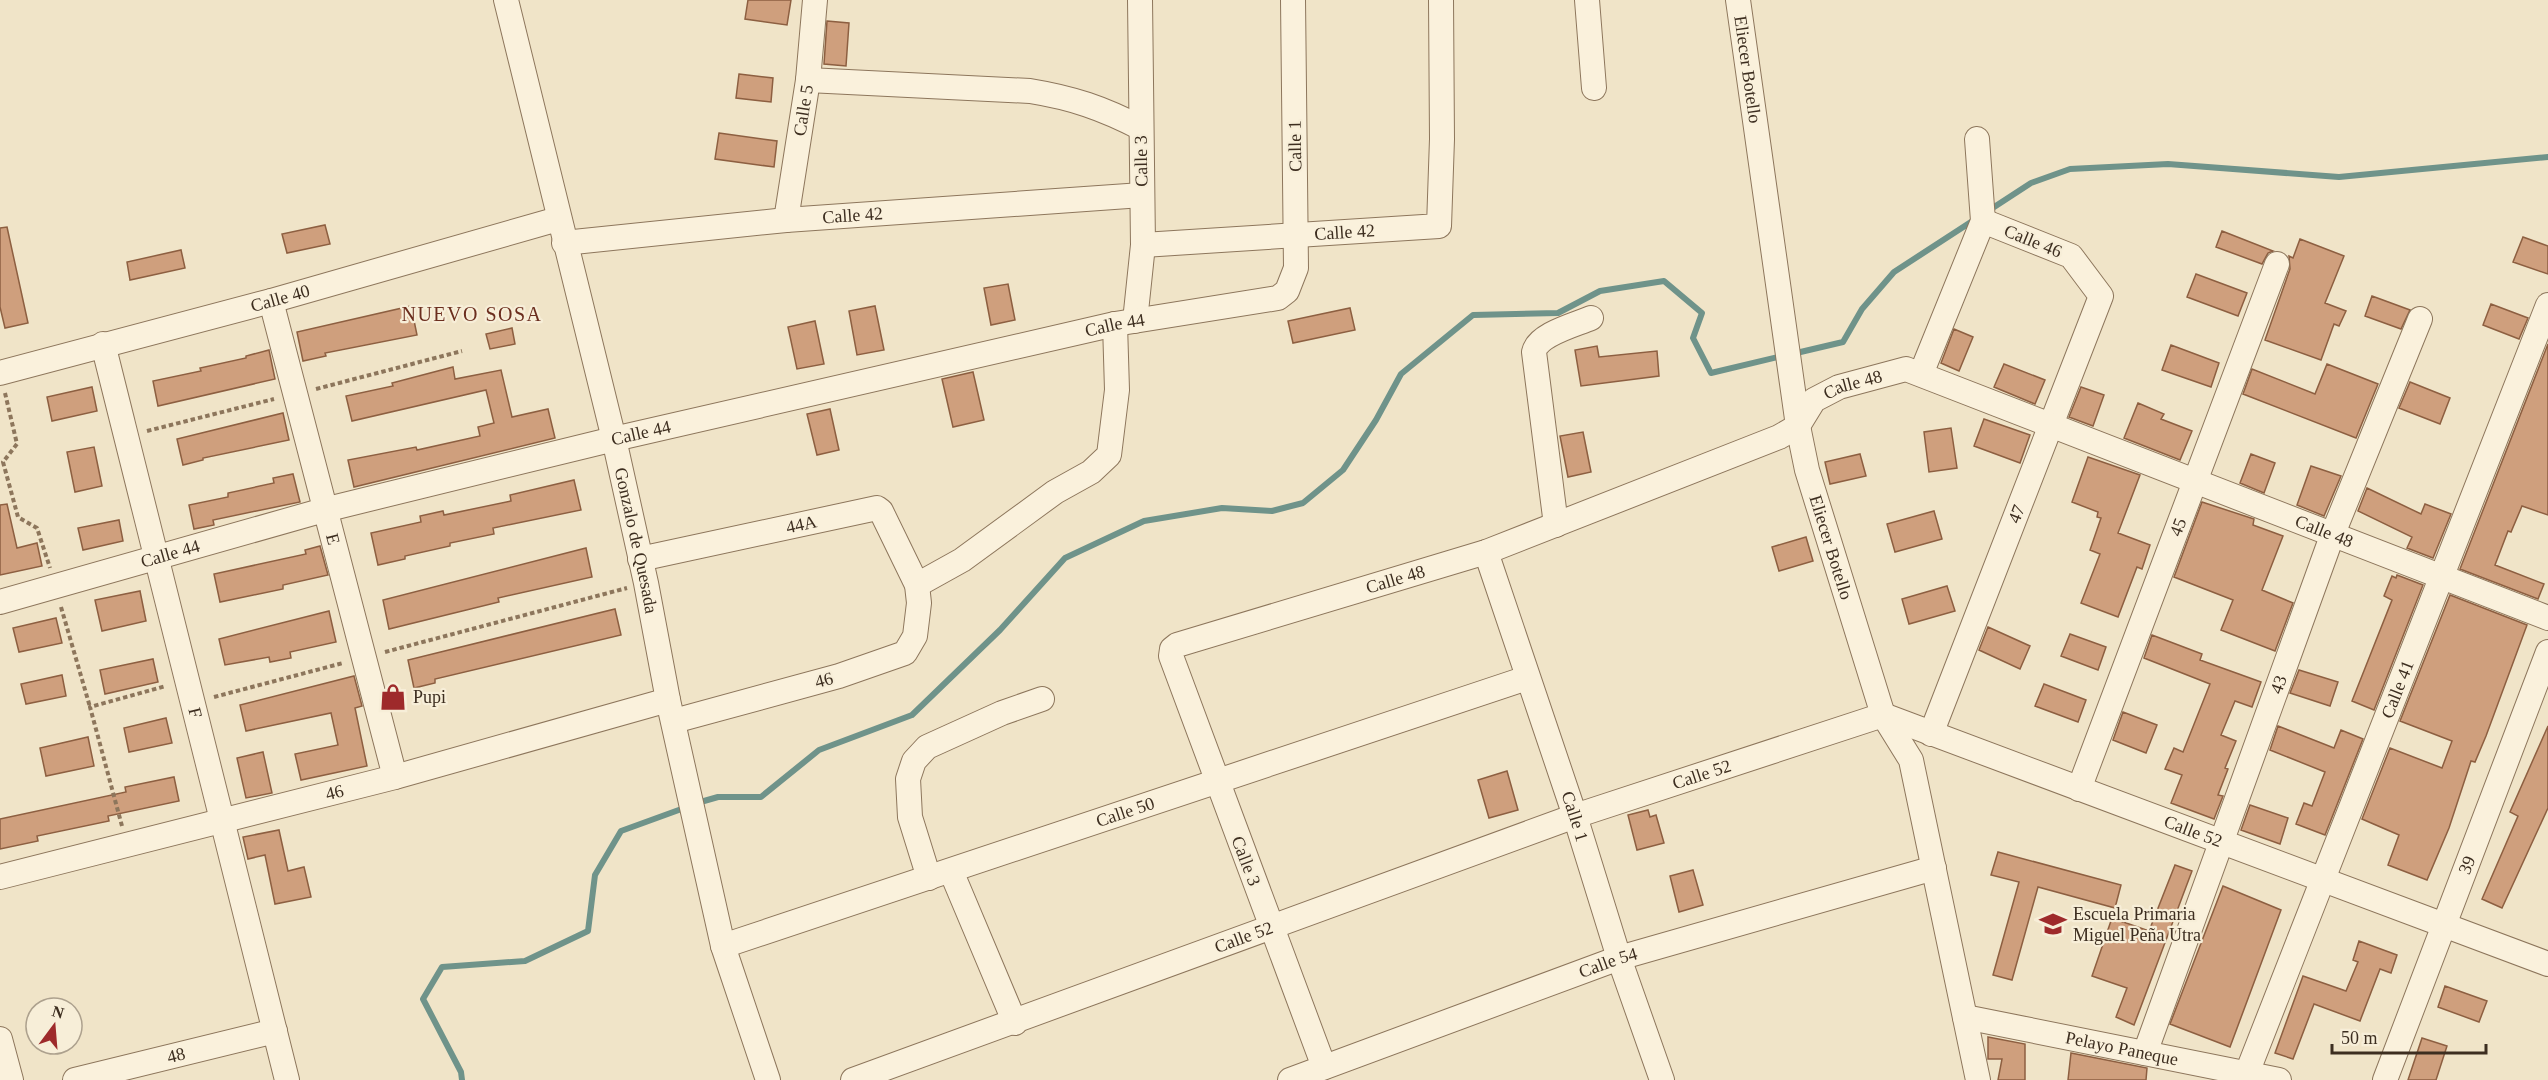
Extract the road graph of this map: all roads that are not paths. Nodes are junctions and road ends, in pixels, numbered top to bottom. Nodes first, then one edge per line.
1 (506, 0) edge
2 (815, 0) edge
3 (1140, 0) edge
4 (1293, 0) edge
5 (1441, 0) edge
6 (1587, 0) edge
7 (1738, 0) edge
8 (808, 80) junction
9 (1594, 88) dead end
10 (1141, 128) junction
11 (1977, 139) dead end
12 (1142, 195) junction
13 (558, 219) junction
14 (786, 220) junction
15 (1983, 221) junction
16 (1295, 235) junction
17 (564, 243) junction
18 (1143, 245) junction
19 (2277, 264) dead end
20 (1287, 291) joint
21 (2101, 296) joint
22 (271, 301) junction
23 (2548, 304) edge
24 (1591, 318) dead end
25 (2420, 319) dead end
26 (1125, 322) junction
27 (103, 344) junction
28 (0, 373) edge
29 (1921, 374) junction
30 (1798, 426) junction
31 (2050, 427) junction
32 (614, 439) junction
33 (2193, 482) junction
34 (324, 510) junction
35 (1556, 525) junction
36 (2332, 536) junction
37 (1486, 552) junction
38 (156, 556) junction
39 (640, 559) junction
40 (2440, 578) junction
41 (917, 585) junction
42 (0, 602) edge
43 (2548, 618) edge
44 (2548, 652) edge
45 (1171, 656) joint
46 (1527, 678) junction
47 (1042, 699) dead end
48 (671, 710) junction
49 (1882, 716) junction
50 (1931, 734) junction
51 (394, 777) junction
52 (1216, 782) junction
53 (2079, 789) junction
54 (1575, 816) junction
55 (223, 822) junction
56 (2221, 842) junction
57 (1934, 868) junction
58 (940, 874) junction
59 (0, 877) edge
60 (2322, 880) junction
61 (1271, 926) junction
62 (2445, 926) junction
63 (723, 946) junction
64 (1619, 958) junction
65 (2548, 964) edge
66 (1965, 1017) junction
67 (1015, 1023) junction
68 (275, 1030) junction
69 (0, 1039) edge
70 (2145, 1053) junction
71 (1324, 1066) junction
72 (2247, 1072) junction
73 (11, 1080) edge
74 (75, 1080) edge
75 (287, 1080) edge
76 (768, 1080) edge
77 (853, 1080) edge
78 (1290, 1080) edge
79 (1662, 1080) edge
80 (1978, 1080) edge
81 (2278, 1080) edge
82 (2385, 1080) edge

1 - 13 street, Gonzalo de Quesada
2 - 8 street, Calle 5
3 - 10 street, Calle 3
4 - 16 street, Calle 1
5 - 16 street, Calle 42
6 - 9 street
7 - 30 street, Eliecer Botello
8 - 10 street
8 - 14 street, Calle 5
10 - 12 street, Calle 3
11 - 15 street
12 - 14 street, Calle 42
12 - 18 street, Calle 3
13 - 17 street, Gonzalo de Quesada
13 - 22 street, Calle 40
14 - 17 street, Calle 42
15 - 21 street, Calle 46
15 - 29 street
16 - 18 street, Calle 42
16 - 20 street, Calle 1
17 - 32 street, Gonzalo de Quesada
18 - 26 street, Calle 3
19 - 33 street, 45
20 - 26 street, Calle 44
21 - 31 street, 47
22 - 27 street, Calle 40
22 - 34 street, E
23 - 40 street, Calle 41
24 - 35 street
25 - 36 street, 43
26 - 32 street, Calle 44
26 - 41 street, Calle 3
27 - 28 street, Calle 40
27 - 38 street, F
29 - 30 street, Calle 48
29 - 31 street, Calle 48
30 - 35 street, Calle 48
30 - 49 street, Eliecer Botello
31 - 33 street, Calle 48
31 - 50 street, 47
32 - 34 street, Calle 44
32 - 39 street, Gonzalo de Quesada
33 - 36 street, Calle 48
33 - 53 street, 45
34 - 38 street, Calle 44
34 - 51 street, E
35 - 37 street, Calle 48
36 - 40 street, Calle 48
36 - 56 street, 43
37 - 45 street, Calle 48
37 - 46 street, Calle 1
38 - 42 street, Calle 44
38 - 55 street, F
39 - 41 street, 44A
39 - 48 street, Gonzalo de Quesada
40 - 43 street, Calle 48
40 - 60 street, Calle 41
41 - 48 street, 46
44 - 62 street, 39
45 - 52 street, Calle 3
46 - 52 street, Calle 50
46 - 54 street, Calle 1
47 - 58 street
48 - 51 street, 46
48 - 63 street, Gonzalo de Quesada
49 - 50 street, Calle 52
49 - 54 street, Calle 52
49 - 57 street, Eliecer Botello
50 - 53 street, Calle 52
51 - 55 street, 46
52 - 58 street, Calle 50
52 - 61 street, Calle 3
53 - 56 street, Calle 52
54 - 61 street, Calle 52
54 - 64 street, Calle 1
55 - 59 street, 46
55 - 68 street, F
56 - 60 street, Calle 52
56 - 70 street, 43
57 - 64 street, Calle 54
57 - 66 street, Eliecer Botello
58 - 63 street, Calle 50
58 - 67 street
60 - 62 street, Calle 52
60 - 72 street, Calle 41
61 - 67 street, Calle 52
61 - 71 street, Calle 3
62 - 65 street, Calle 52
62 - 82 street, 39
63 - 76 street, Gonzalo de Quesada
64 - 71 street, Calle 54
64 - 79 street, Calle 1
66 - 70 street, Pelayo Paneque
66 - 80 street, Eliecer Botello
67 - 77 street, Calle 52
68 - 74 street, 48
68 - 75 street, F
69 - 73 street
70 - 72 street, Pelayo Paneque
71 - 78 street, Calle 54
72 - 81 street, Pelayo Paneque

